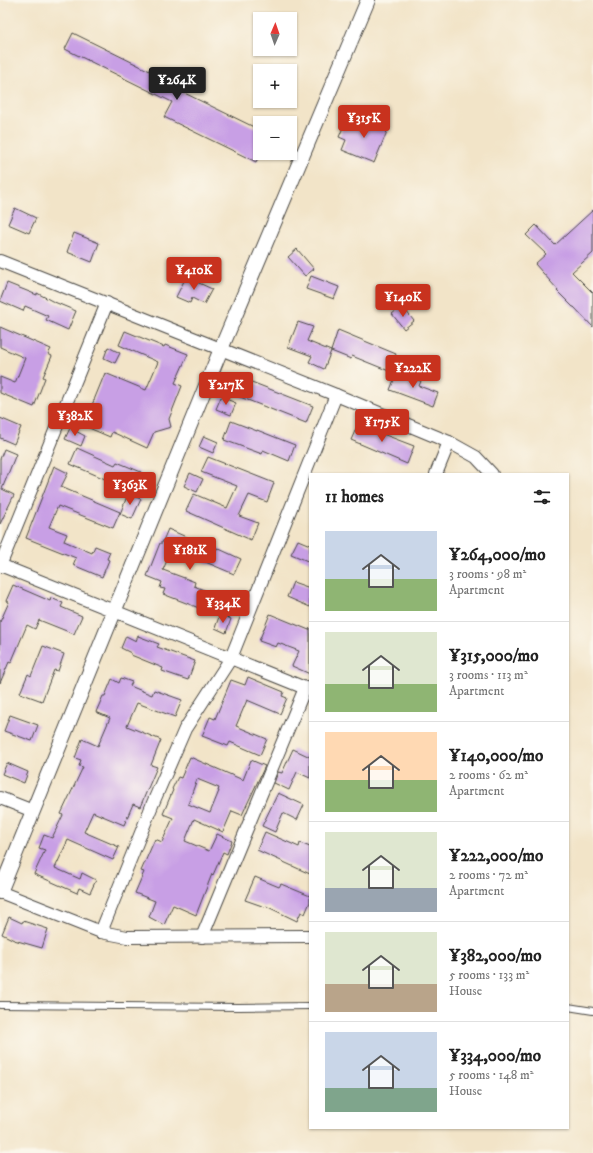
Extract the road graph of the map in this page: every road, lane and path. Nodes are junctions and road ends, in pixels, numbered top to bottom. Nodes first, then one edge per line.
1 (368, 0) edge
2 (0, 260) edge
3 (107, 303) junction
4 (221, 349) junction
5 (336, 395) junction
6 (449, 442) junction
7 (436, 473) edge
8 (491, 473) edge
9 (0, 566) edge
10 (114, 611) junction
11 (231, 658) junction
12 (308, 689) edge
13 (0, 798) edge
14 (33, 812) junction
15 (0, 892) edge
16 (101, 932) junction
17 (309, 934) edge
18 (202, 937) junction
19 (0, 1005) edge
20 (309, 1006) edge
21 (569, 1007) edge
22 (593, 1011) edge

1 - 4 street
2 - 3 street
3 - 4 street
3 - 9 street
4 - 5 street
4 - 10 street
5 - 6 street
5 - 11 street
6 - 7 street
6 - 8 street
9 - 10 street
10 - 11 street
10 - 14 street
11 - 12 street
11 - 16 street
12 - 18 street
13 - 14 street
14 - 15 street
15 - 16 street
16 - 18 street
17 - 18 street
19 - 20 lane
21 - 22 lane

